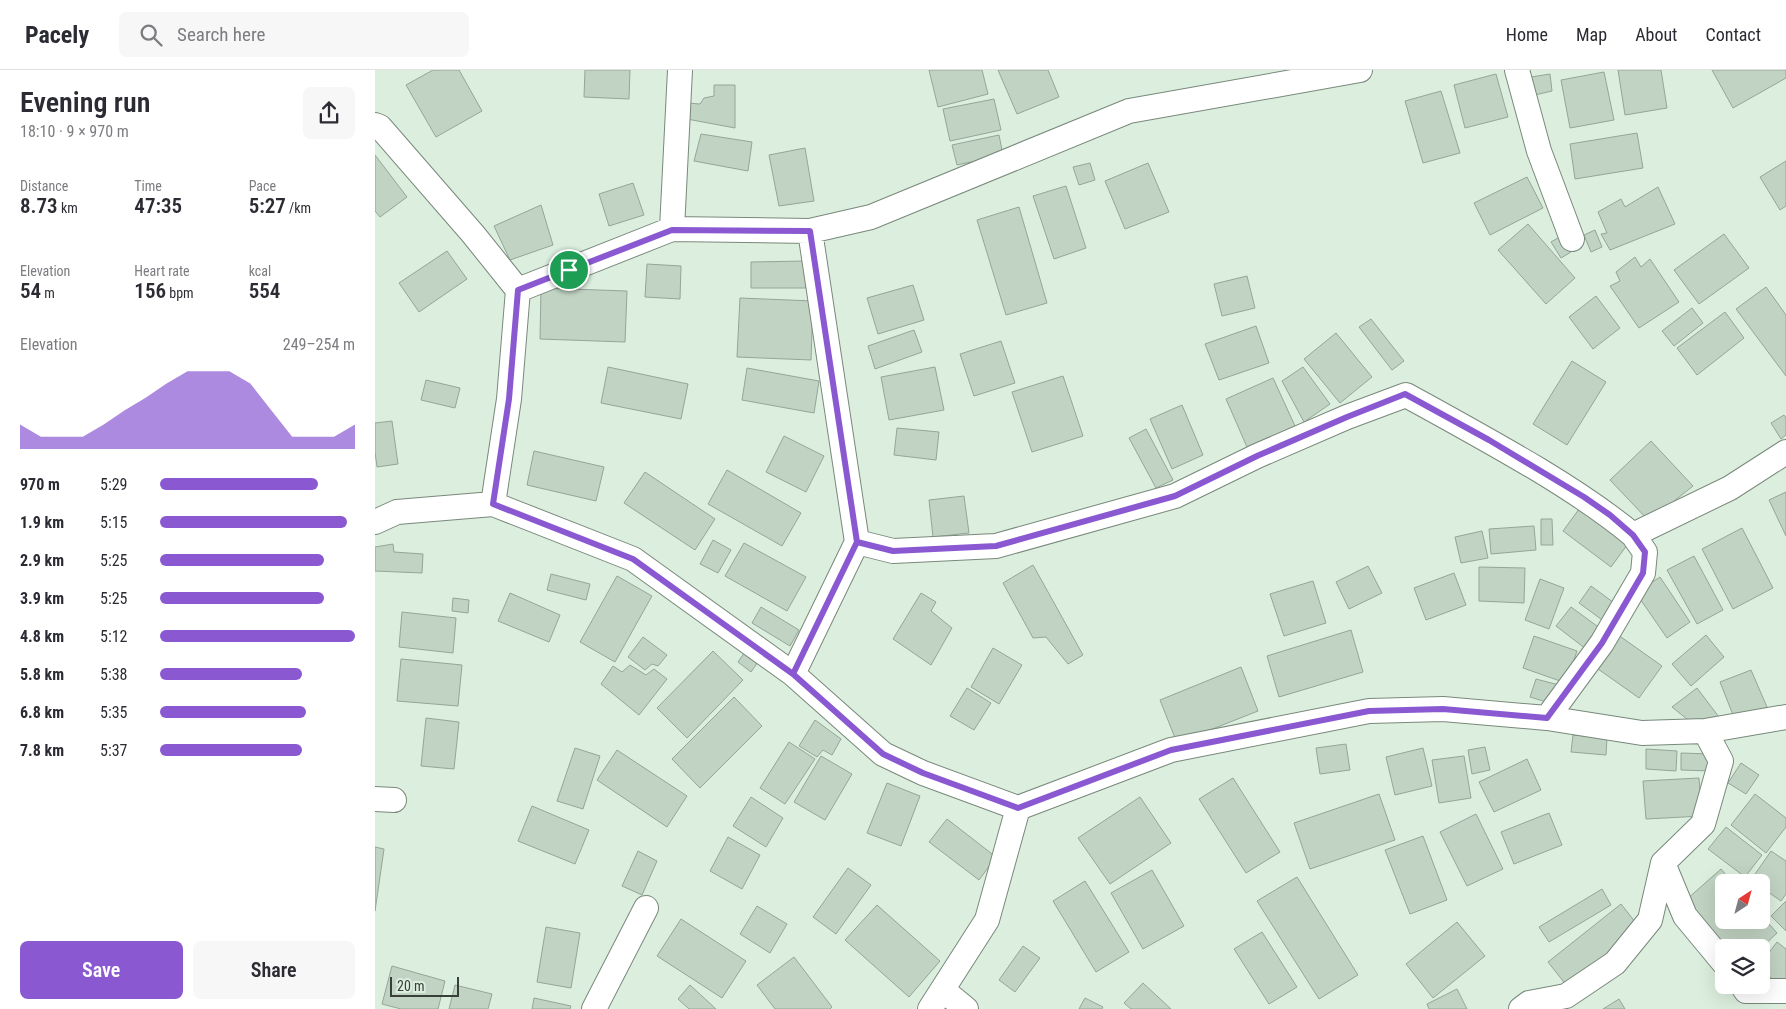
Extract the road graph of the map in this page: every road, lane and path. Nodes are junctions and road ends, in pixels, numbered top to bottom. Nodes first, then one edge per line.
1 (679, 70) edge
2 (1360, 70) edge
3 (1517, 70) edge
4 (375, 125) edge
5 (672, 230) junction
6 (810, 231) junction
7 (1572, 239) dead end
8 (518, 290) junction
9 (1786, 452) edge
10 (493, 504) junction
11 (375, 522) edge
12 (1633, 535) junction
13 (857, 542) junction
14 (793, 674) junction
15 (1786, 717) edge
16 (1547, 718) junction
17 (1705, 731) junction
18 (1018, 808) junction
19 (1663, 863) junction
20 (646, 908) dead end
21 (1715, 952) edge
22 (943, 990) junction
23 (1770, 991) edge
24 (1786, 991) edge
25 (594, 1009) edge
26 (930, 1009) edge
27 (966, 1009) edge
28 (1521, 1009) edge

1 - 5 street
2 - 6 street
3 - 7 street
4 - 8 street
5 - 6 street
5 - 8 street
6 - 13 street
8 - 10 street
9 - 12 street
10 - 11 street
10 - 14 street
12 - 13 street
12 - 16 street
13 - 14 street
14 - 18 street
15 - 17 street
16 - 17 street
16 - 18 street
17 - 19 street
18 - 22 street
19 - 21 street
19 - 28 street
20 - 25 street
22 - 26 street
22 - 27 street
23 - 24 street

